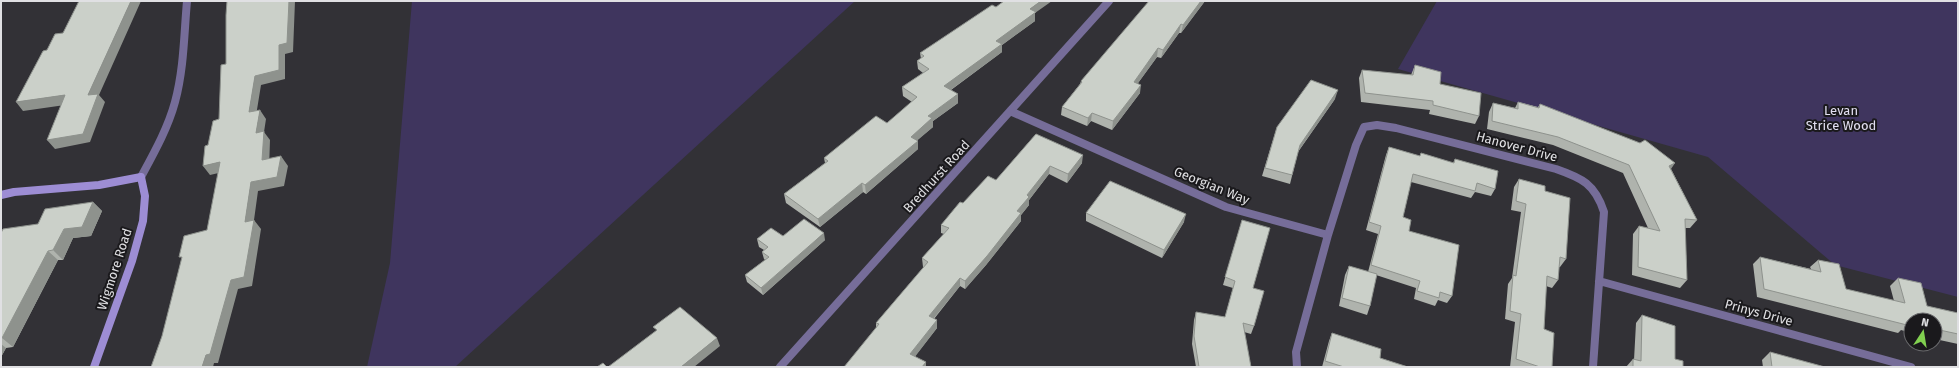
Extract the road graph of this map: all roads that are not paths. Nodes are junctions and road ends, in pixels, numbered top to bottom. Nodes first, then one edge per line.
1 (187, 1) edge
2 (1109, 1) edge
3 (1010, 111) junction
4 (141, 177) junction
5 (1, 190) edge
6 (14, 192) junction
7 (1, 195) edge
8 (1328, 235) junction
9 (1599, 281) junction
10 (94, 367) edge
11 (780, 367) edge
12 (1297, 367) edge
13 (1593, 367) edge
14 (1911, 367) edge

1 - 4 street
2 - 3 street, Bredhurst Road
3 - 8 street, Georgian Way
3 - 11 street, Bredhurst Road
4 - 6 street
4 - 10 street, Wigmore Road
5 - 6 street
6 - 7 street
8 - 9 street, Hanover Drive
8 - 12 street
9 - 13 street, Hanover Drive
9 - 14 street, Prinys Drive

